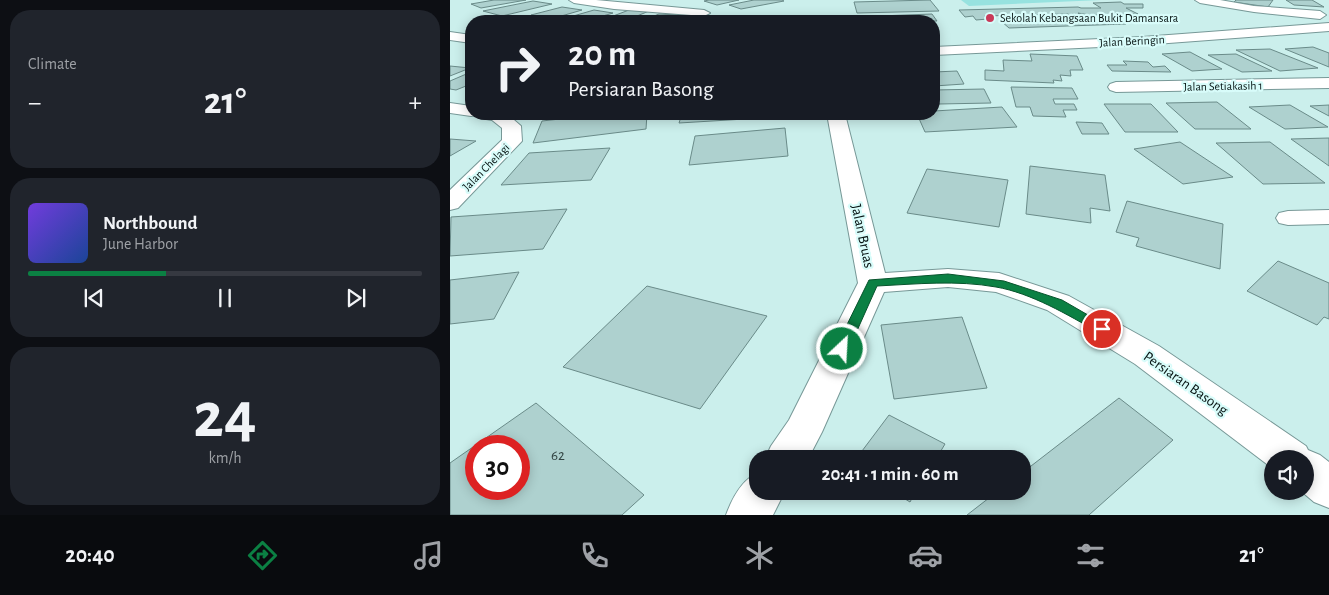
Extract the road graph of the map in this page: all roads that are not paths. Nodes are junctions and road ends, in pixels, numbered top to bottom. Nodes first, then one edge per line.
1 (574, 0) edge
2 (1192, 0) edge
3 (1200, 0) edge
4 (704, 13) dead end
5 (1329, 15) edge
6 (1172, 27) dead end
7 (1329, 27) edge
8 (1280, 31) junction
9 (450, 36) edge
10 (465, 38) edge
11 (1142, 41) junction
12 (940, 51) edge
13 (1329, 83) edge
14 (1116, 87) dead end
15 (450, 108) edge
16 (465, 111) edge
17 (504, 120) edge
18 (837, 120) edge
19 (450, 202) edge
20 (1329, 217) edge
21 (1288, 218) dead end
22 (873, 282) junction
23 (791, 450) edge
24 (1279, 450) edge
25 (1314, 476) edge
26 (1329, 488) edge
27 (758, 500) edge
28 (748, 515) edge

1 - 4 street
2 - 8 street
3 - 5 street
6 - 11 street
7 - 8 street, Jalan Beringin
8 - 11 street, Jalan Beringin
9 - 10 street
11 - 12 street, Jalan Beringin
13 - 14 street, Jalan Setiakasih 1
15 - 16 street
17 - 19 street, Jalan Chelagi
18 - 22 street, Jalan Bruas
20 - 21 street
22 - 23 street, Jalan Bruas
22 - 24 street, Persiaran Basong
25 - 26 street
27 - 28 street

